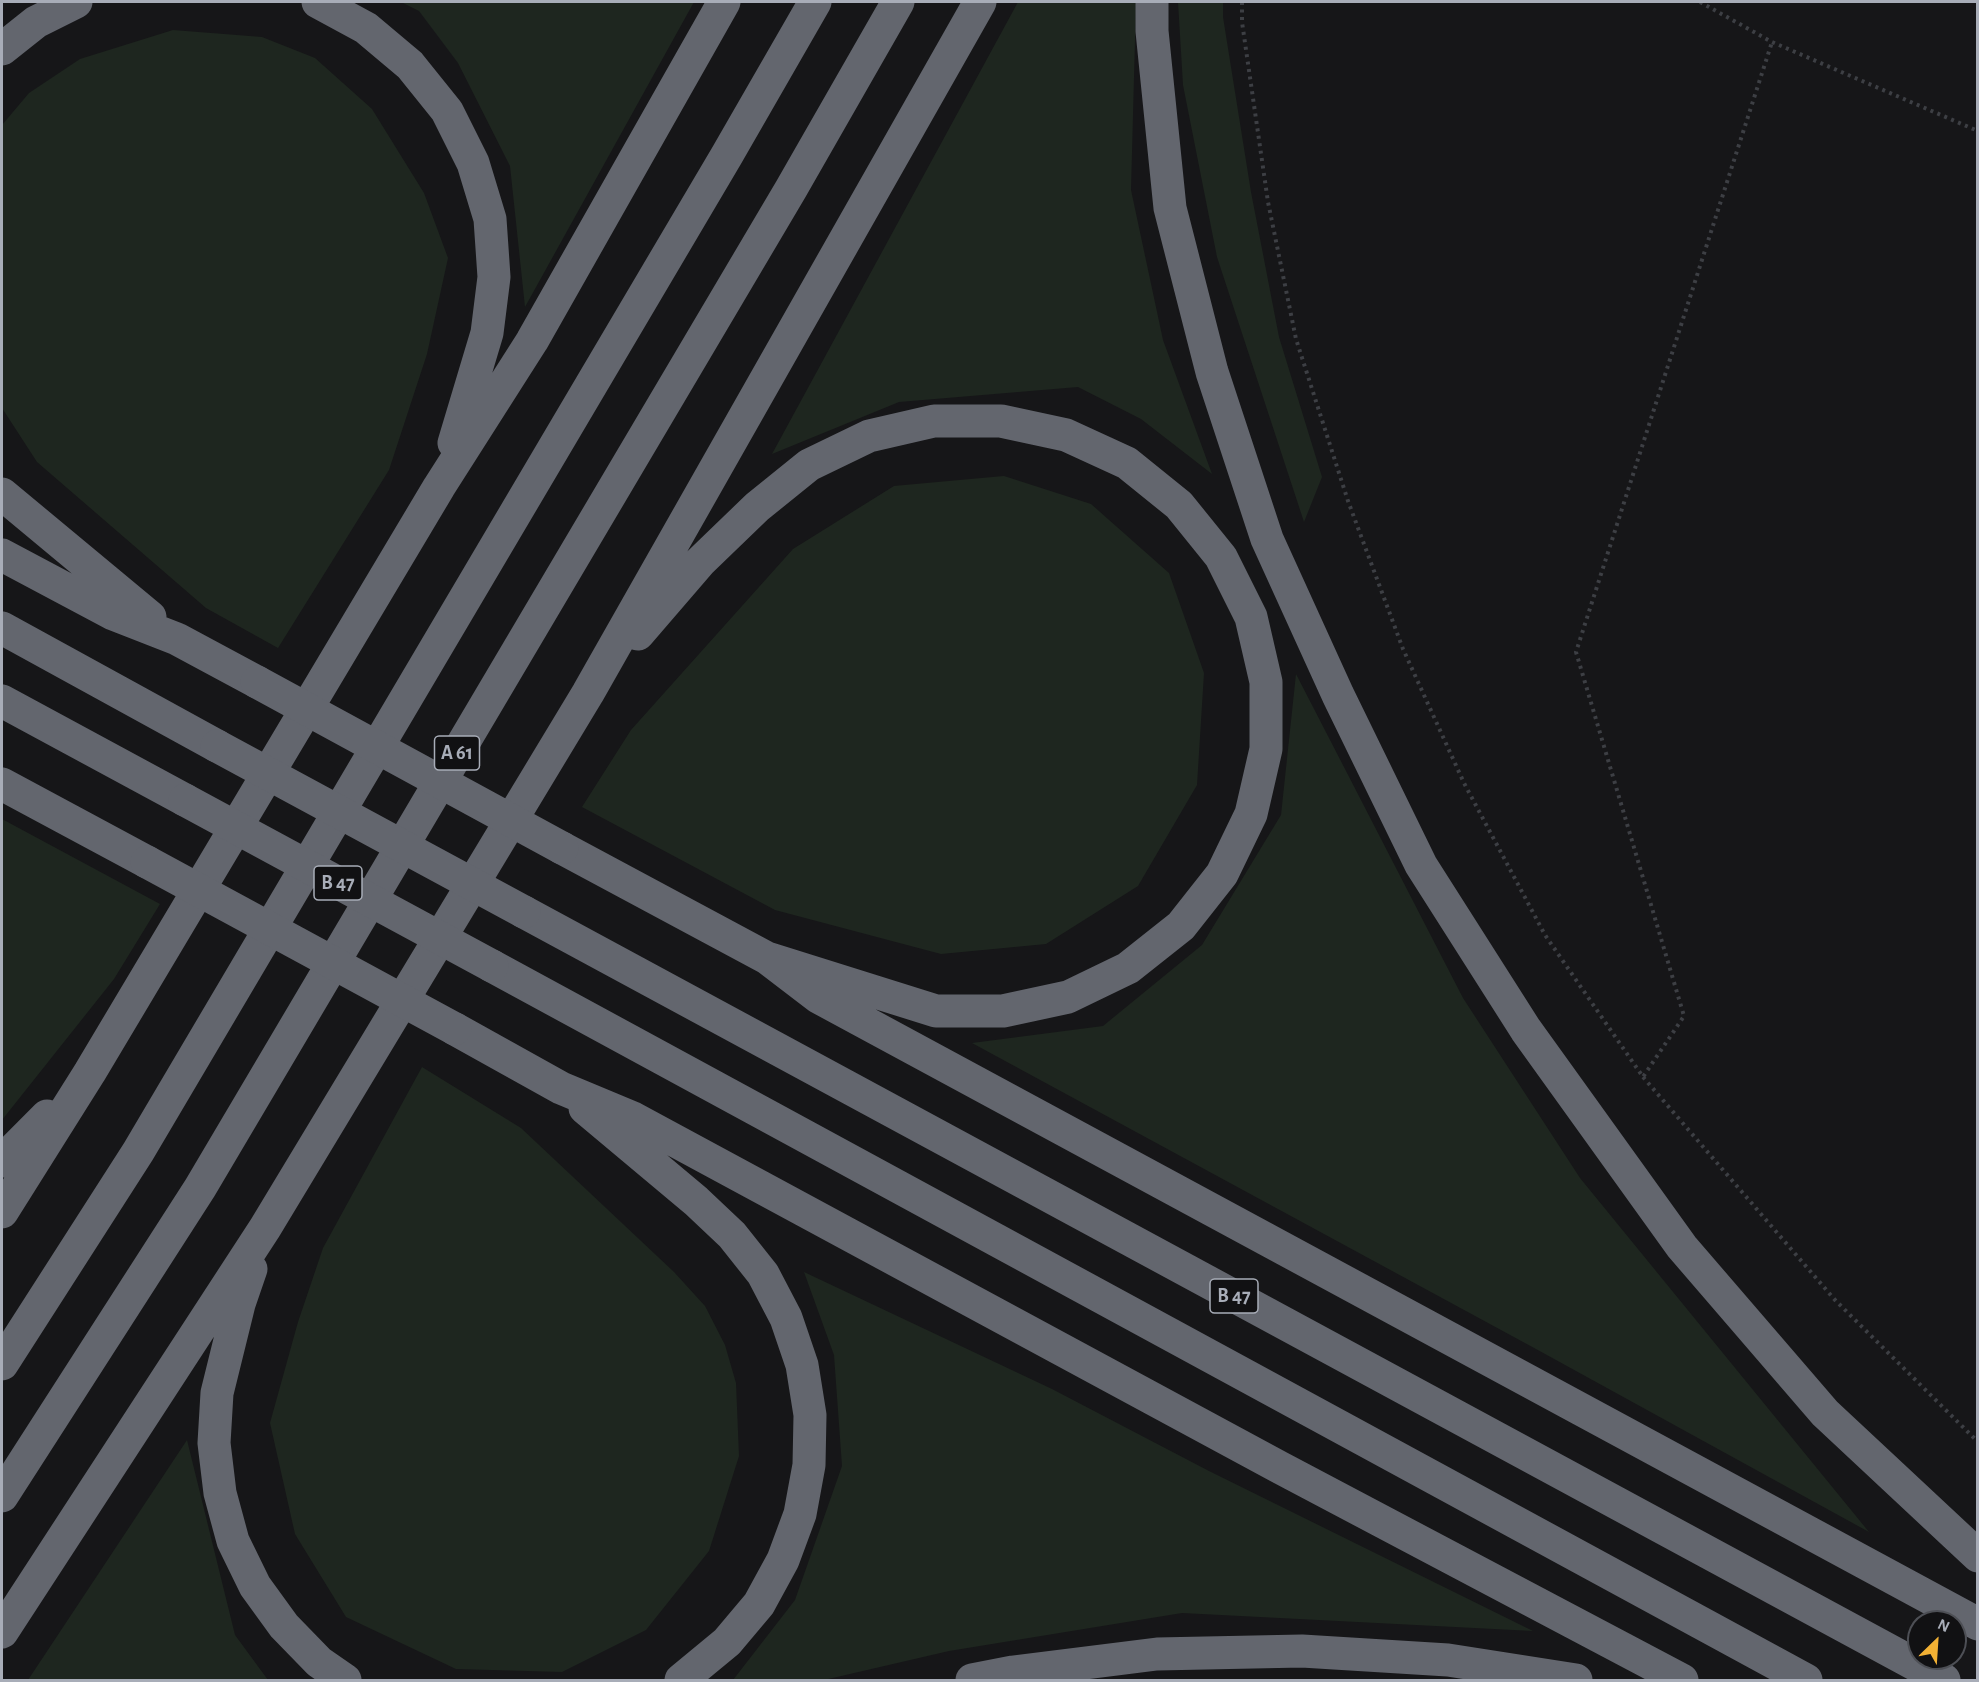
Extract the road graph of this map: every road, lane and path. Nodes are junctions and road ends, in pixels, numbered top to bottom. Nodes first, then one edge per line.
1 (76, 2) edge
2 (318, 2) edge
3 (724, 2) edge
4 (815, 2) edge
5 (898, 2) edge
6 (980, 2) edge
7 (1152, 2) edge
8 (1242, 2) edge
9 (1700, 2) edge
10 (1772, 42) junction
11 (2, 49) edge
12 (1977, 131) edge
13 (439, 487) junction
14 (2, 494) edge
15 (2, 555) edge
16 (2, 628) edge
17 (177, 639) junction
18 (588, 693) junction
19 (2, 701) edge
20 (2, 784) edge
21 (767, 958) junction
22 (90, 1072) junction
23 (1643, 1077) junction
24 (561, 1088) junction
25 (2, 1161) edge
26 (2, 1212) edge
27 (265, 1228) junction
28 (2, 1364) edge
29 (1977, 1442) edge
30 (2, 1496) edge
31 (1977, 1556) edge
32 (1977, 1624) edge
33 (2, 1632) edge
34 (345, 1680) edge
35 (681, 1680) edge
36 (972, 1680) edge
37 (1576, 1680) edge
38 (1682, 1680) edge
39 (1806, 1680) edge
40 (1944, 1680) edge

1 - 11 highway
2 - 13 highway
3 - 13 highway
4 - 28 highway
5 - 30 highway, A 61
6 - 18 highway
7 - 31 highway
8 - 23 path
9 - 10 path
10 - 12 path
10 - 23 path
13 - 22 highway
14 - 17 highway
15 - 17 highway
16 - 40 highway, B 47, bridge
17 - 21 highway, bridge
18 - 21 highway
18 - 27 highway
19 - 39 highway, B 47, bridge
20 - 24 highway, bridge
21 - 32 highway
22 - 25 highway
22 - 26 highway
23 - 29 path
24 - 35 highway
24 - 38 highway
27 - 33 highway
27 - 34 highway
36 - 37 highway

